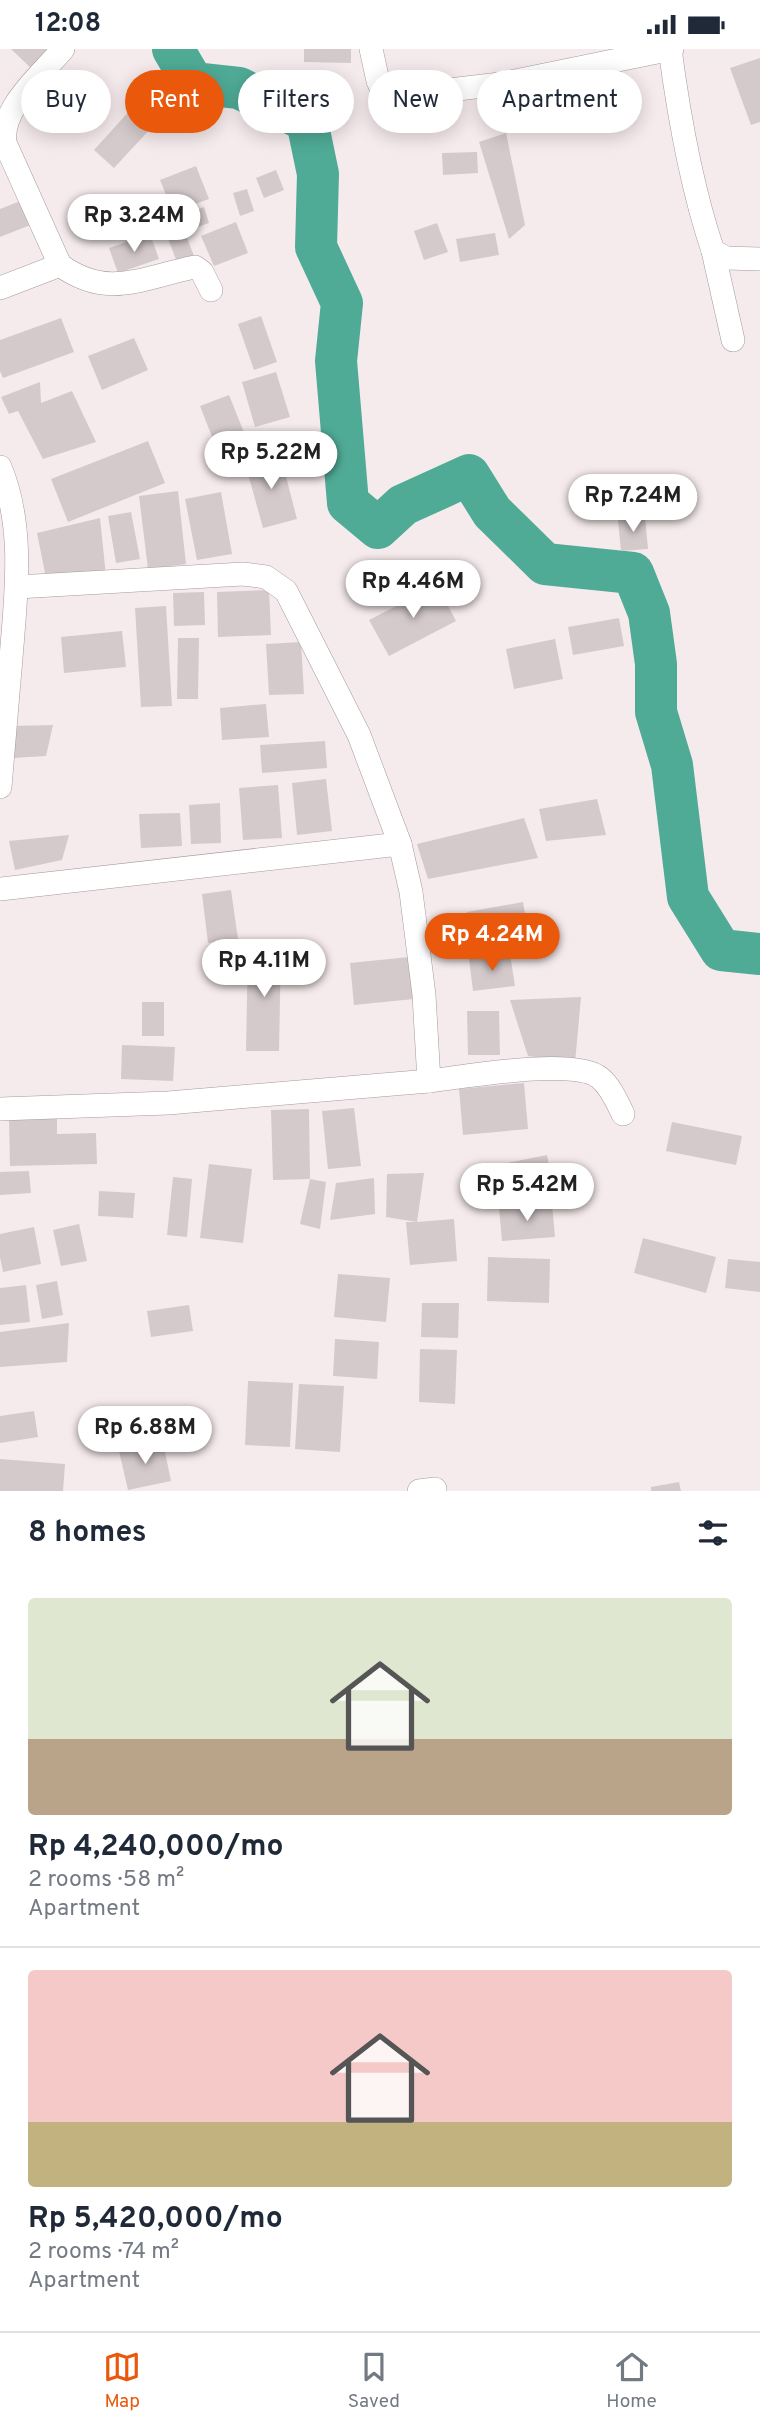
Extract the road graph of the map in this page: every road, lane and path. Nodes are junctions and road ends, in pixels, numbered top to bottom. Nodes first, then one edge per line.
1 (64, 49) edge
2 (371, 49) edge
3 (671, 49) edge
4 (713, 251) junction
5 (760, 259) edge
6 (60, 265) junction
7 (0, 288) edge
8 (211, 290) dead end
9 (733, 340) dead end
10 (0, 467) edge
11 (17, 587) junction
12 (0, 787) edge
13 (400, 844) junction
14 (0, 889) edge
15 (429, 1081) junction
16 (0, 1109) edge
17 (623, 1114) dead end

1 - 6 street
2 - 3 street
3 - 4 street
4 - 5 street
4 - 9 street
6 - 7 street
6 - 8 street
10 - 11 street
11 - 12 street
11 - 13 street
13 - 14 street
13 - 15 street
15 - 16 street
15 - 17 street

